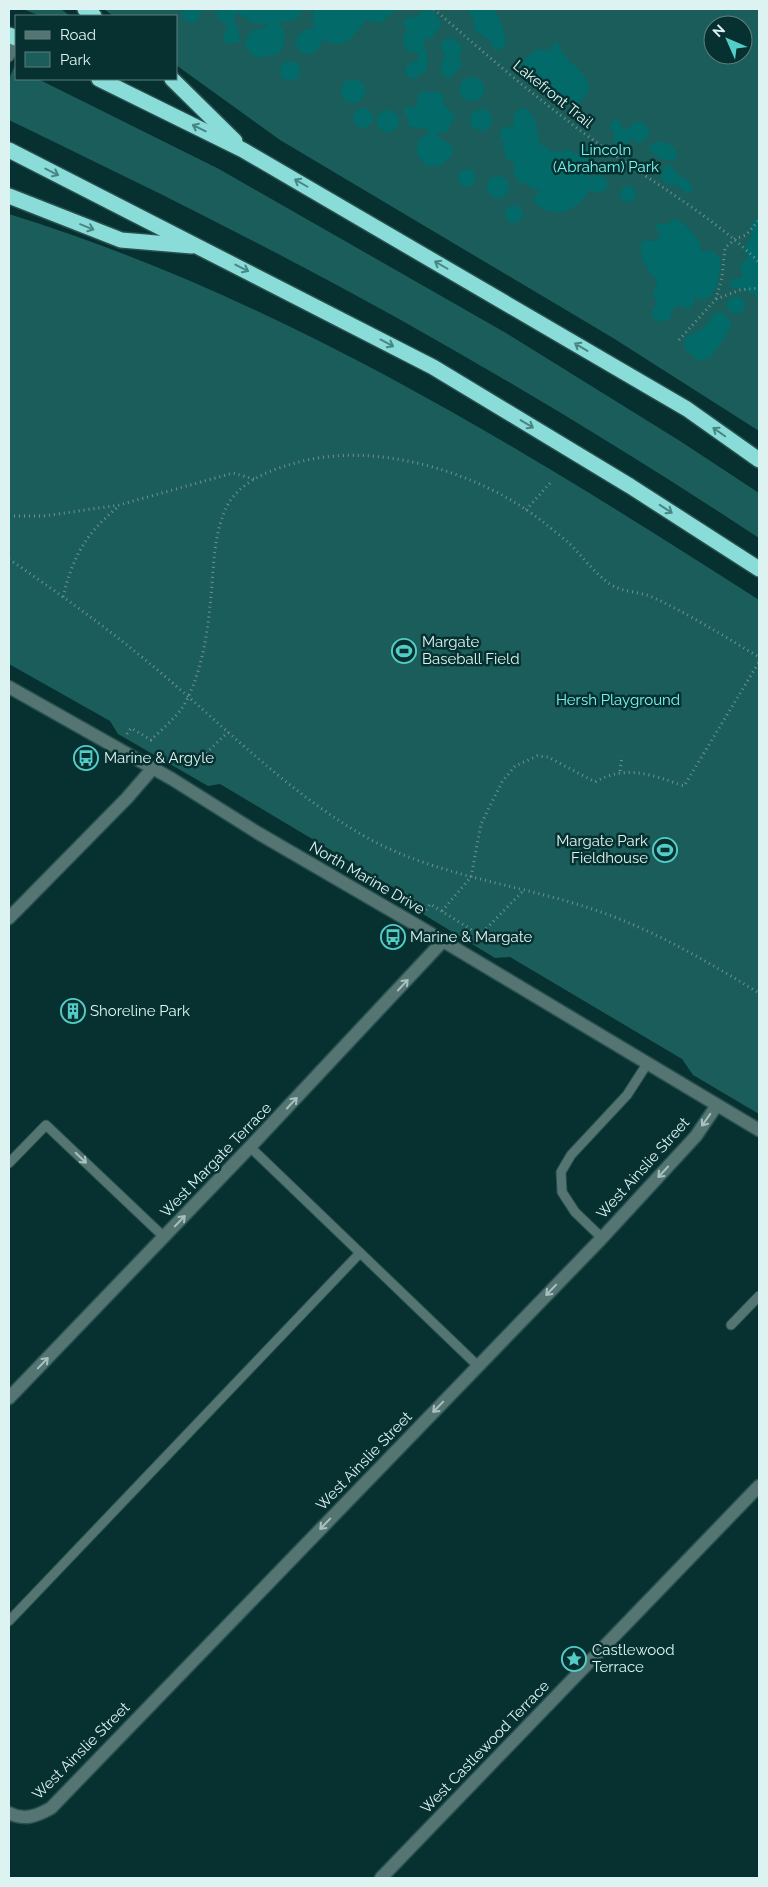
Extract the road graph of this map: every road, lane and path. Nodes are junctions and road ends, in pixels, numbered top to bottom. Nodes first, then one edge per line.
1 (434, 9) edge
2 (15, 42) edge
3 (9, 57) edge
4 (101, 80) edge
5 (173, 80) edge
6 (9, 150) edge
7 (243, 150) junction
8 (9, 196) edge
9 (759, 220) edge
10 (735, 239) junction
11 (198, 246) junction
12 (759, 262) edge
13 (759, 288) edge
14 (716, 299) junction
15 (679, 340) dead end
16 (759, 460) edge
17 (254, 480) junction
18 (551, 482) dead end
19 (119, 505) junction
20 (526, 510) junction
21 (9, 516) edge
22 (9, 559) edge
23 (759, 569) edge
24 (63, 597) junction
25 (759, 657) edge
26 (759, 662) edge
27 (9, 687) edge
28 (188, 696) junction
29 (228, 732) junction
30 (125, 738) dead end
31 (622, 756) dead end
32 (153, 768) junction
33 (178, 769) dead end
34 (620, 772) junction
35 (471, 877) junction
36 (524, 890) junction
37 (442, 910) junction
38 (423, 915) dead end
39 (9, 918) edge
40 (443, 941) junction
41 (759, 994) edge
42 (647, 1064) junction
43 (717, 1104) junction
44 (759, 1130) edge
45 (250, 1147) junction
46 (9, 1163) edge
47 (164, 1237) junction
48 (602, 1238) junction
49 (360, 1253) junction
50 (759, 1296) edge
51 (731, 1325) dead end
52 (478, 1366) junction
53 (9, 1398) edge
54 (759, 1486) edge
55 (9, 1621) edge
56 (13, 1815) edge
57 (381, 1878) edge

1 - 10 path, Lakefront Trail
2 - 3 lane
7 -> 4 highway
5 - 7 highway
6 -> 11 highway
16 -> 7 highway
8 -> 11 highway
9 - 10 path
10 - 12 path, Lakefront Trail
10 - 14 path
11 -> 23 highway
13 - 14 path
14 - 15 path
17 - 19 path
17 - 20 path
17 - 28 path
18 - 20 path
19 - 21 path
19 - 24 path
20 - 25 path
22 - 24 path
24 - 28 path
26 - 34 path
27 - 32 street, North Marine Drive
28 - 29 path
28 - 30 path
29 - 33 path
29 - 35 path
31 - 34 path
32 - 39 street
32 - 40 street, North Marine Drive
34 - 35 path
35 - 36 path
35 - 37 path
36 - 37 path
36 - 41 path
37 - 38 path
40 - 42 street, North Marine Drive
45 -> 40 street, West Margate Terrace
42 - 43 street, North Marine Drive
42 - 48 lane
43 - 44 street, North Marine Drive
43 -> 48 street, West Ainslie Street
47 -> 45 street, West Margate Terrace
45 - 49 lane
46 -> 47 lane
53 -> 47 street, West Margate Terrace
48 -> 52 street, West Ainslie Street
49 - 52 lane
49 - 55 lane
50 - 51 lane
52 -> 56 street, West Ainslie Street
54 - 57 street, West Castlewood Terrace

